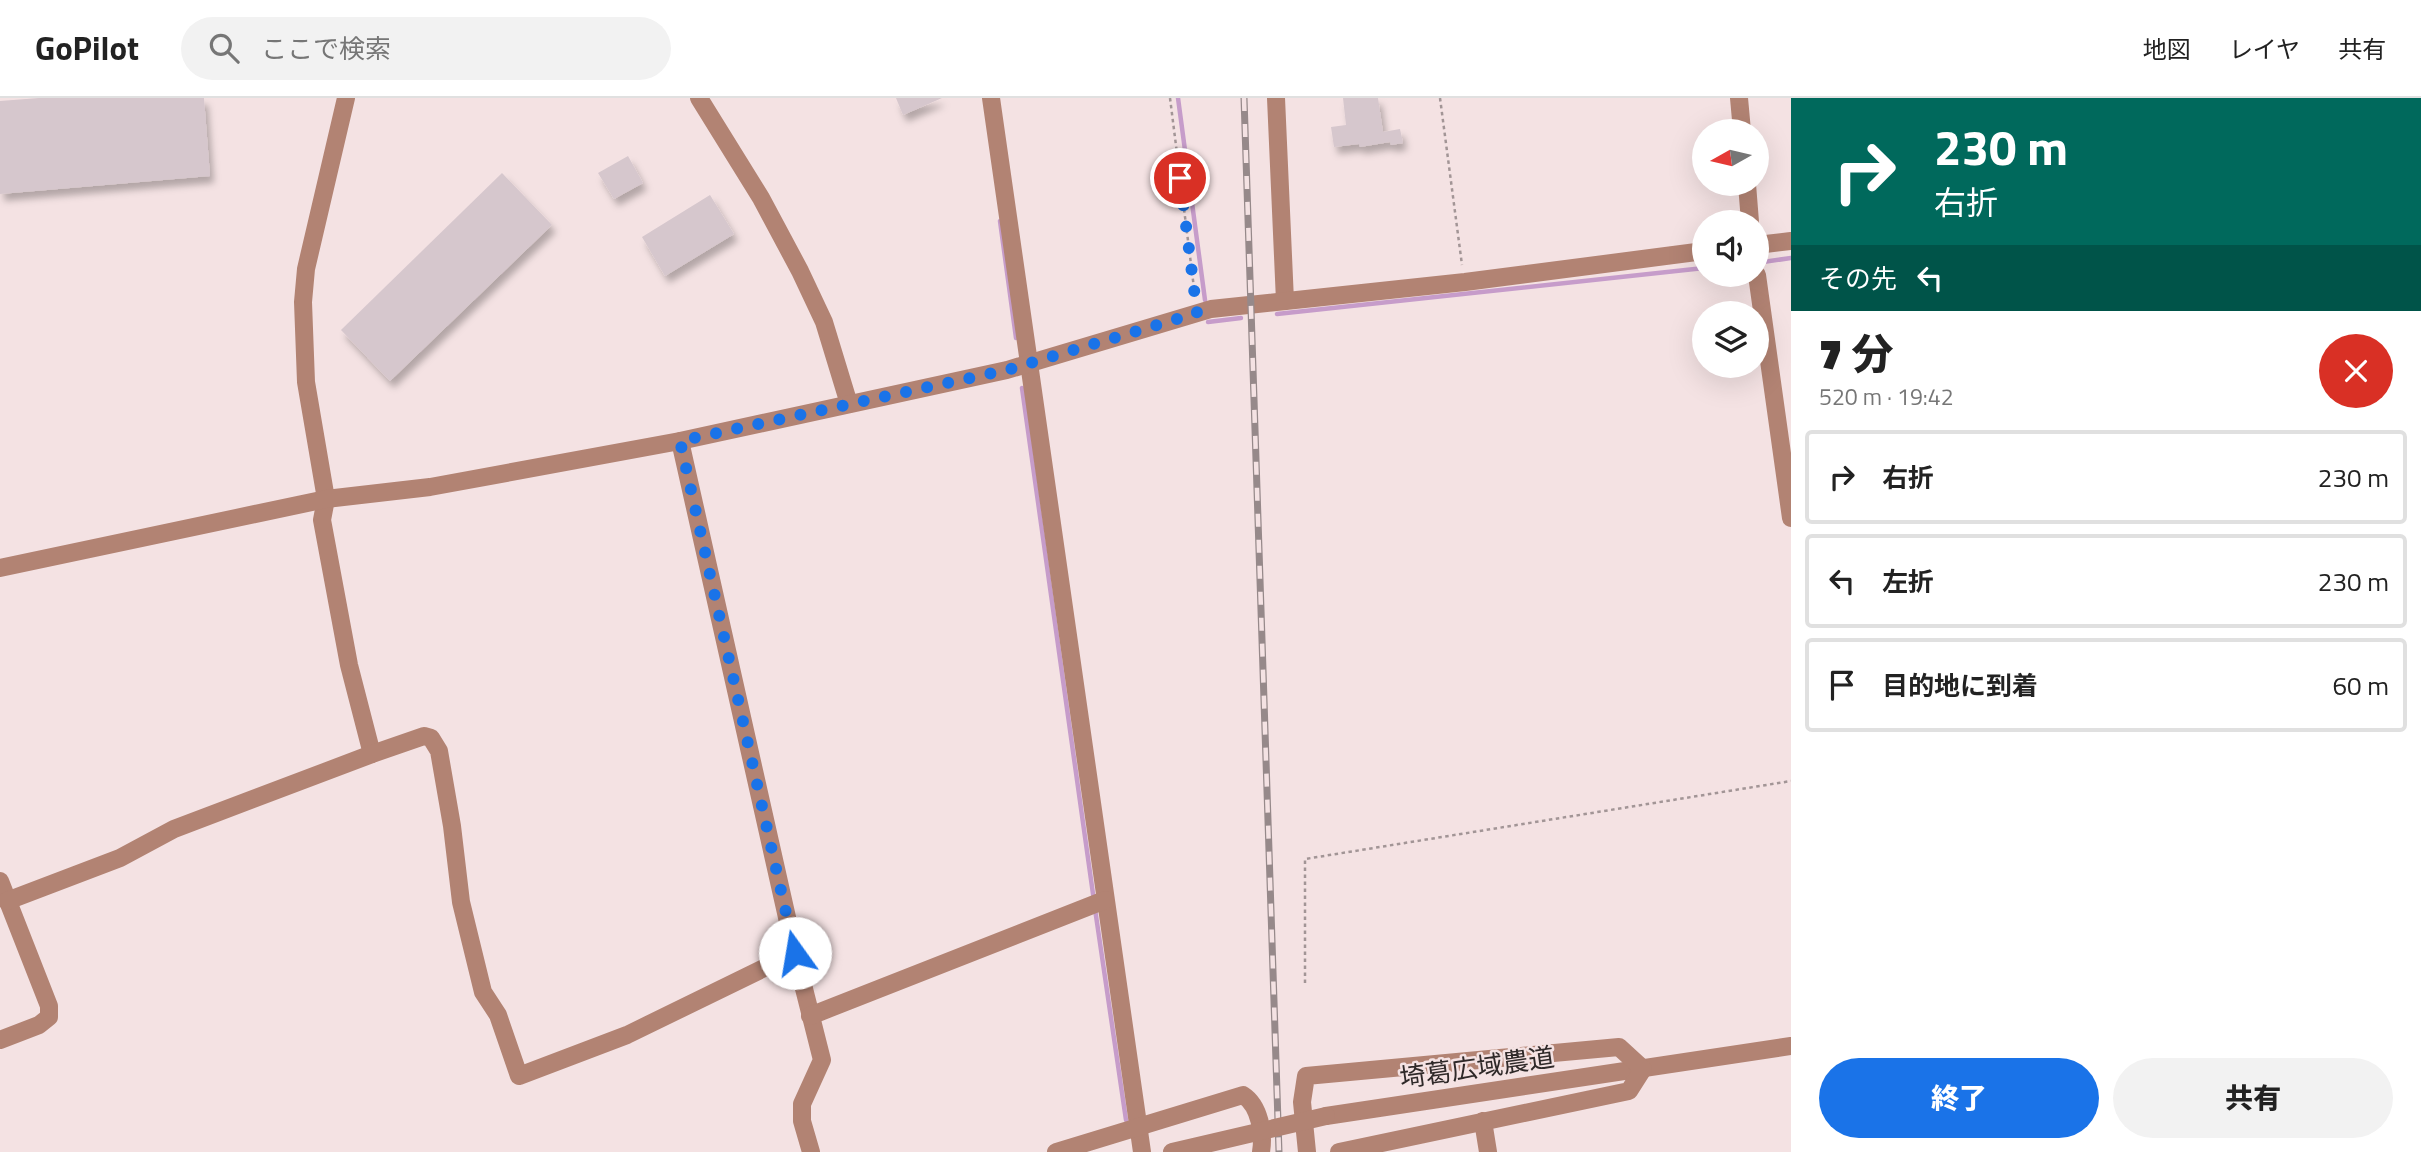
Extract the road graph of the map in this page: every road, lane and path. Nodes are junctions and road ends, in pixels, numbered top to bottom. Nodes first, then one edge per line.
1 (345, 98) edge
2 (699, 98) edge
3 (991, 98) edge
4 (1170, 98) edge
5 (1276, 98) edge
6 (1440, 98) edge
7 (1740, 98) edge
8 (1741, 119) edge
9 (1791, 241) edge
10 (1769, 244) edge
11 (1692, 253) edge
12 (1465, 282) junction
13 (1758, 287) edge
14 (1285, 302) junction
15 (1197, 313) junction
16 (1028, 364) junction
17 (849, 404) junction
18 (680, 441) junction
19 (327, 499) junction
20 (1791, 518) edge
21 (0, 568) edge
22 (372, 754) junction
23 (1791, 781) edge
24 (0, 881) edge
25 (1105, 900) junction
26 (7, 901) junction
27 (795, 953) junction
28 (1305, 983) dead end
29 (810, 1016) junction
30 (0, 1040) edge
31 (1791, 1046) edge
32 (1643, 1069) junction
33 (1483, 1121) junction
34 (1139, 1127) junction
35 (1412, 1144) edge
36 (811, 1152) edge
37 (1056, 1152) edge
38 (1142, 1152) edge
39 (1172, 1152) edge
40 (1261, 1152) edge
41 (1307, 1152) edge
42 (1339, 1152) edge
43 (1488, 1152) edge

1 - 19 street
2 - 17 street
3 - 16 street
4 - 15 path
5 - 14 street
6 - 12 path
7 - 8 street
9 - 10 street
11 - 12 street
12 - 14 street
13 - 20 street
14 - 15 street
15 - 16 street
16 - 17 street
16 - 25 street
17 - 18 street
18 - 19 street
18 - 27 street
19 - 21 street
19 - 22 street
22 - 26 street
22 - 27 street
23 - 28 path
24 - 26 street
25 - 29 street
25 - 34 street
26 - 30 street
27 - 29 street
29 - 36 street
31 - 32 street, 埼葛広域農道
32 - 33 street
32 - 39 street, 埼葛広域農道, bridge
32 - 41 street
33 - 35 street
33 - 43 street
34 - 37 street
34 - 38 street
34 - 40 street
35 - 42 street

